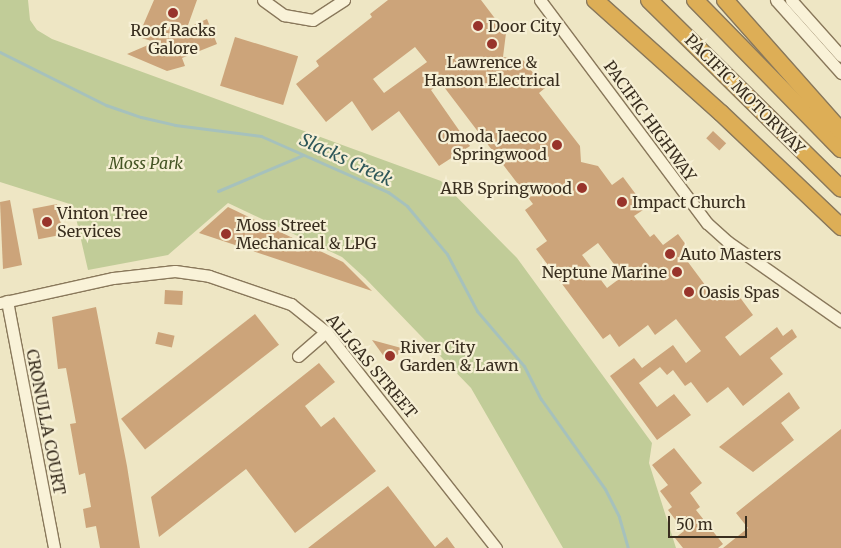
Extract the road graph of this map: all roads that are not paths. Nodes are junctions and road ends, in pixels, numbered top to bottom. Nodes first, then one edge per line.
1 (263, 0) edge
2 (344, 0) edge
3 (540, 0) edge
4 (595, 0) edge
5 (649, 0) edge
6 (695, 0) edge
7 (725, 0) edge
8 (776, 0) edge
9 (791, 0) edge
10 (837, 55) edge
11 (841, 73) edge
12 (841, 131) edge
13 (841, 149) edge
14 (841, 189) edge
15 (841, 227) edge
16 (3, 302) edge
17 (841, 321) edge
18 (326, 332) junction
19 (298, 356) dead end
20 (54, 548) edge
21 (496, 548) edge

1 - 2 street
3 - 17 street, PACIFIC HIGHWAY
4 - 15 highway
5 - 14 highway, PACIFIC MOTORWAY
6 - 13 highway, PACIFIC MOTORWAY
7 - 12 highway
8 - 10 street
9 - 10 street
10 - 11 street
16 - 18 street, ALLGAS STREET
16 - 20 street, CRONULLA COURT
18 - 19 street
18 - 21 street, ALLGAS STREET

